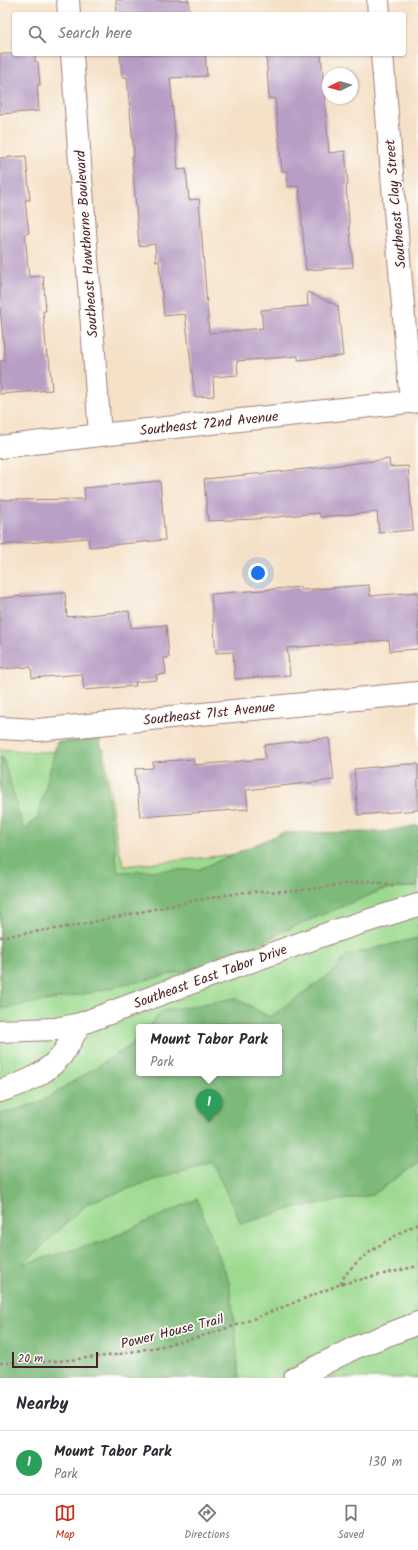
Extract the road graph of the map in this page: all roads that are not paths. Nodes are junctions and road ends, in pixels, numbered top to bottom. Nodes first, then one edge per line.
1 (68, 0) edge
2 (378, 0) edge
3 (69, 12) edge
4 (379, 12) edge
5 (72, 56) edge
6 (382, 56) edge
7 (415, 401) edge
8 (100, 435) junction
9 (0, 447) edge
10 (418, 692) edge
11 (0, 728) edge
12 (412, 907) edge
13 (80, 1024) junction
14 (0, 1031) edge
15 (0, 1091) edge
16 (418, 1323) edge
17 (295, 1378) edge

1 - 3 street
2 - 4 street
5 - 8 street, Southeast Hawthorne Boulevard
6 - 7 street, Southeast Clay Street
7 - 8 street, Southeast 72nd Avenue
8 - 9 street, Southeast 72nd Avenue
10 - 11 street, Southeast 71st Avenue
12 - 13 street, Southeast East Tabor Drive
13 - 14 street, Southeast East Tabor Drive
13 - 15 street
16 - 17 street

